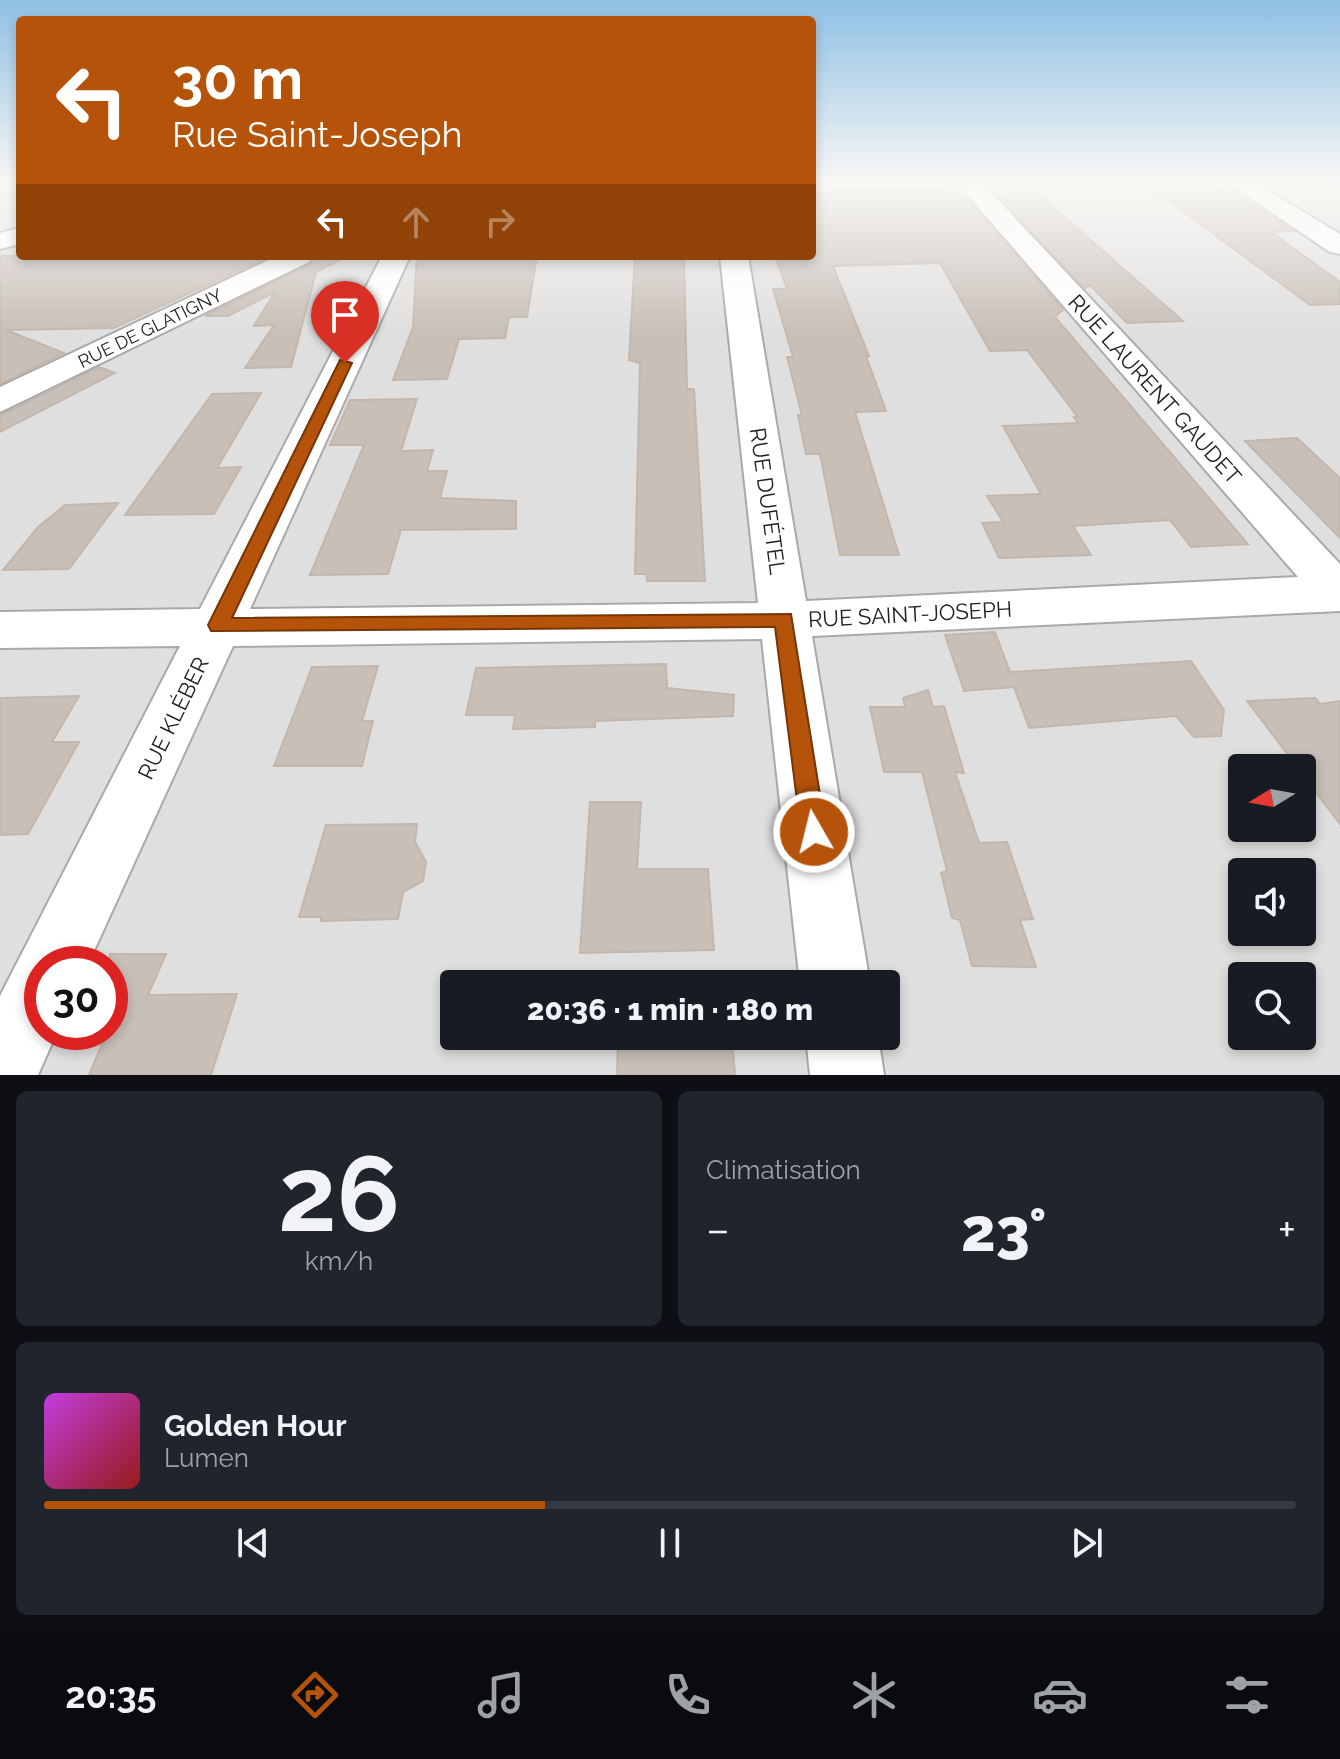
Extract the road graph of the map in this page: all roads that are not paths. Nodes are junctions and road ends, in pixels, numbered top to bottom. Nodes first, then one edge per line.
1 (1015, 234) edge
2 (1321, 234) edge
3 (1340, 246) edge
4 (291, 260) edge
5 (394, 260) edge
6 (735, 260) edge
7 (0, 401) edge
8 (1339, 593) edge
9 (784, 620) junction
10 (219, 625) junction
11 (0, 630) edge
12 (62, 946) edge
13 (833, 970) edge
14 (24, 1024) edge
15 (844, 1050) edge
16 (0, 1073) edge
17 (847, 1075) edge

1 - 8 street, RUE LAURENT GAUDET
2 - 3 street
4 - 7 street, RUE DE GLATIGNY
5 - 10 street, RUE KLÉBER
6 - 9 street, RUE DUFÉTEL
8 - 9 street, RUE SAINT-JOSEPH
9 - 10 street, RUE SAINT-JOSEPH
9 - 13 street, RUE DUFÉTEL
10 - 11 street, RUE SAINT-JOSEPH
10 - 12 street, RUE KLÉBER
14 - 16 street
15 - 17 street

